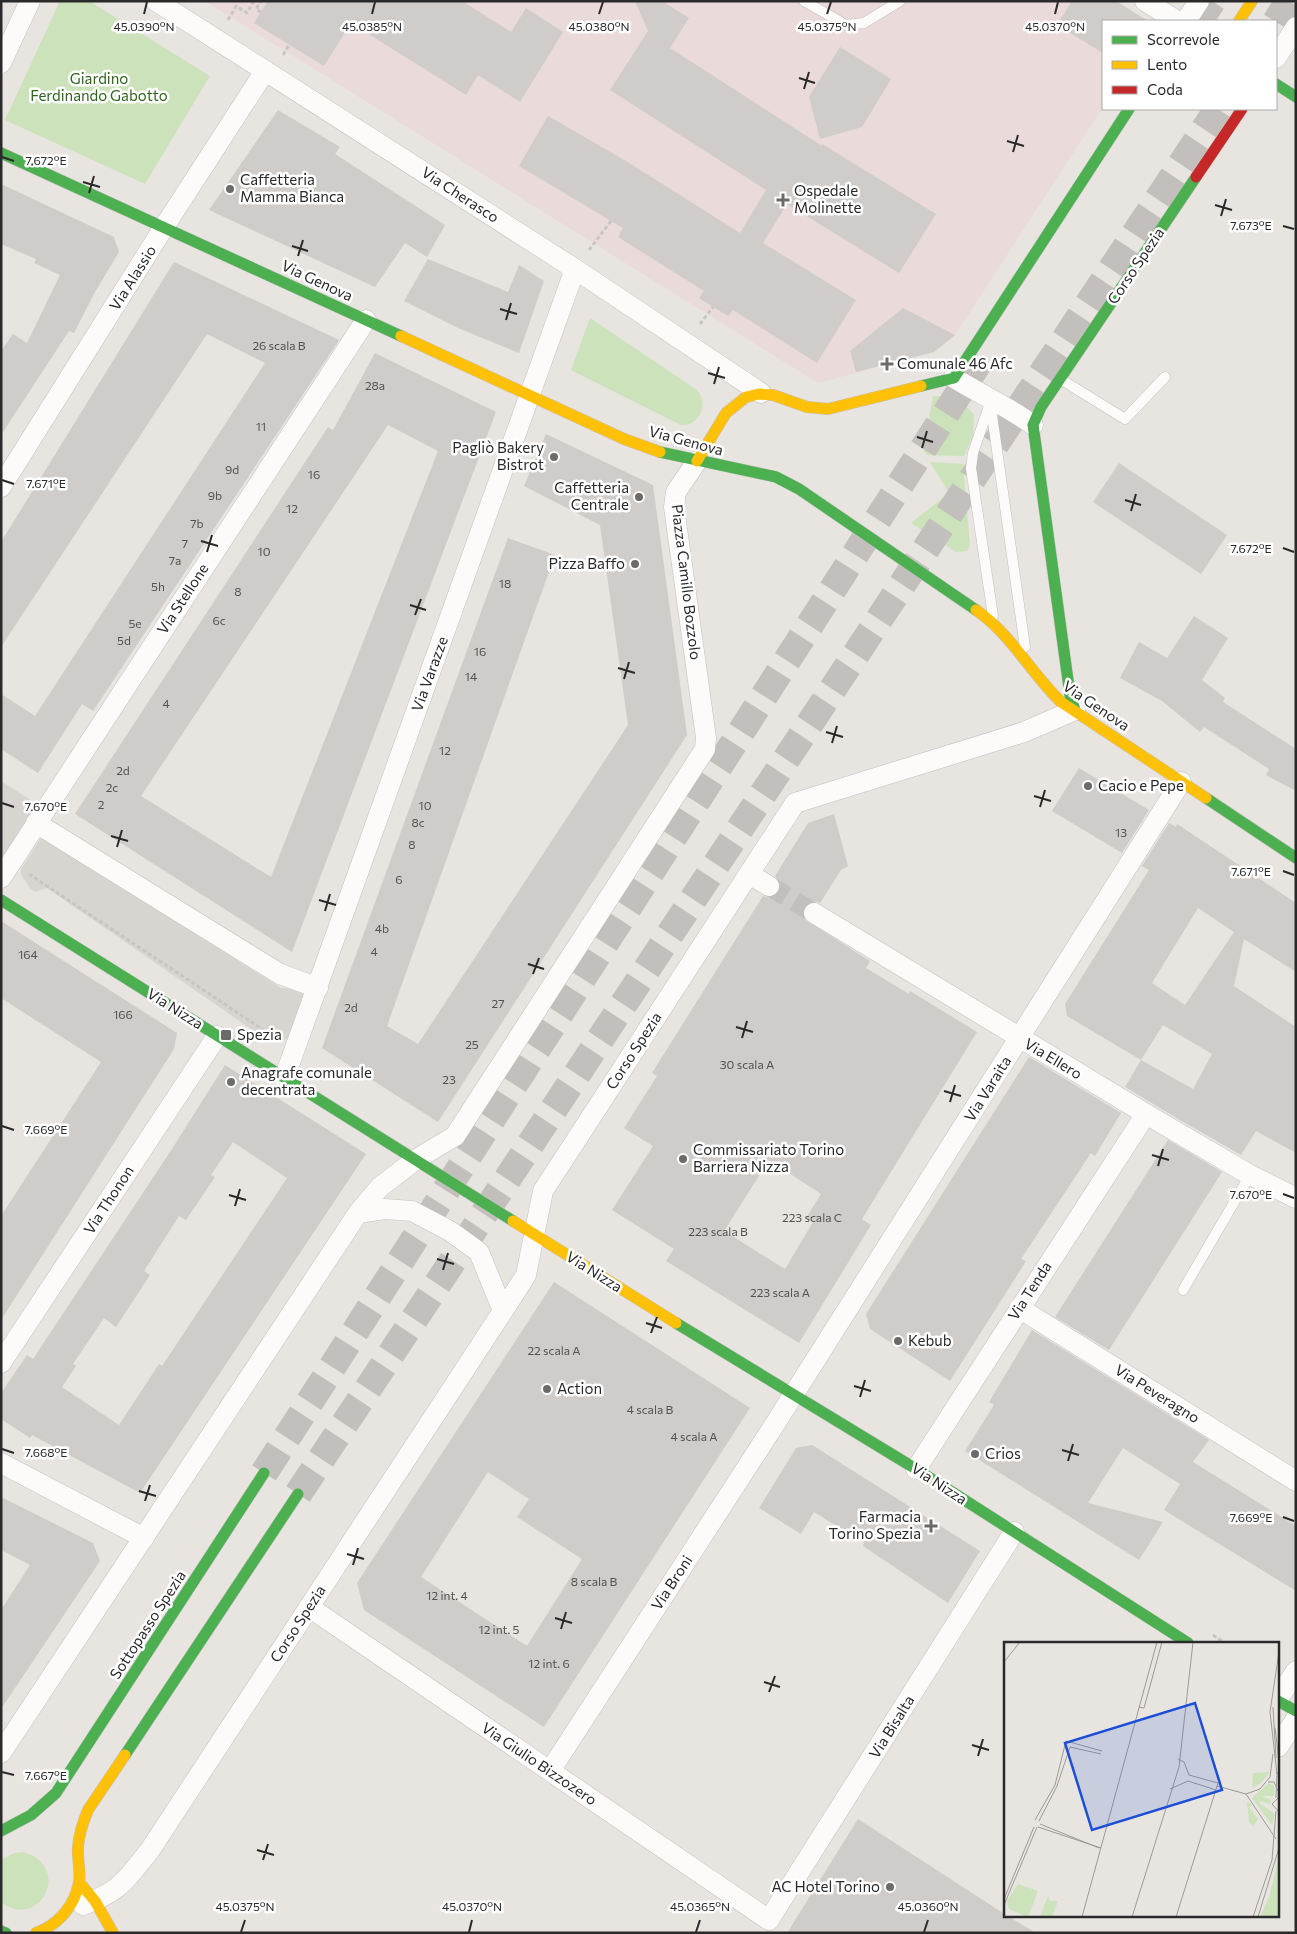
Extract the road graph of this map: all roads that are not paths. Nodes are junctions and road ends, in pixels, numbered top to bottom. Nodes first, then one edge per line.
1 (30, 1) edge
2 (156, 1) edge
3 (804, 1) edge
4 (900, 1) edge
5 (1145, 1) edge
6 (1199, 1) edge
7 (1252, 1) edge
8 (1175, 20) edge
9 (1187, 20) edge
10 (1240, 20) edge
11 (1296, 27) edge
12 (1277, 56) edge
13 (1, 63) edge
14 (266, 71) junction
15 (1277, 85) edge
16 (1296, 97) edge
17 (1128, 110) edge
18 (1241, 110) edge
19 (1, 153) edge
20 (164, 228) junction
21 (575, 269) junction
22 (366, 320) junction
23 (1165, 377) dead end
24 (954, 378) junction
25 (1061, 379) junction
26 (760, 393) junction
27 (530, 396) junction
28 (990, 401) junction
29 (1033, 425) junction
30 (697, 461) junction
31 (1, 487) edge
32 (994, 622) junction
33 (1028, 664) junction
34 (1075, 710) junction
35 (1181, 782) junction
36 (36, 823) junction
37 (1296, 858) edge
38 (749, 874) junction
39 (1, 878) edge
40 (769, 886) tunnel mouth
41 (1, 900) edge
42 (814, 913) tunnel mouth
43 (318, 988) junction
44 (217, 1036) junction
45 (1020, 1039) junction
46 (284, 1079) junction
47 (1146, 1114) junction
48 (415, 1160) junction
49 (1250, 1175) junction
50 (1296, 1198) edge
51 (358, 1213) junction
52 (533, 1234) junction
53 (1183, 1290) dead end
54 (1019, 1308) junction
55 (503, 1311) junction
56 (1, 1364) edge
57 (793, 1395) junction
58 (1, 1463) edge
59 (916, 1469) junction
60 (264, 1473) tunnel mouth
61 (1296, 1481) edge
62 (298, 1494) tunnel mouth
63 (1014, 1532) junction
64 (144, 1538) junction
65 (309, 1607) junction
66 (1186, 1642) edge
67 (1296, 1672) edge
68 (1280, 1697) edge
69 (1280, 1701) edge
70 (1296, 1711) edge
71 (1296, 1719) edge
72 (1280, 1744) edge
73 (1, 1753) edge
74 (550, 1771) junction
75 (1, 1831) edge
76 (79, 1882) junction
77 (94, 1901) junction
78 (68, 1910) junction
79 (769, 1920) joint
80 (1, 1931) edge
81 (41, 1932) edge
82 (6, 1933) edge
83 (112, 1933) edge

1 - 13 street
2 - 14 street, Via Cherasco
3 - 4 lane
5 - 8 street
6 - 9 street
7 - 10 street
11 - 12 street
14 - 20 street, Via Alassio
14 - 21 street, Via Cherasco
15 - 16 street
17 - 24 street
18 - 25 street, Corso Spezia
19 - 20 street, Via Genova
20 - 22 street, Via Genova
20 - 31 street, Via Alassio
21 - 26 street, Via Cherasco
21 - 27 street, Via Varazze
22 - 27 street, Via Genova
22 - 36 street, Via Stellone
23 - 25 lane
24 - 26 street
24 - 28 street
25 - 29 street, Corso Spezia
26 - 30 street, Piazza Camillo Bozzolo
27 - 30 street, Via Genova
27 - 43 street, Via Varazze
28 - 29 street
28 - 32 lane
28 - 33 lane
29 - 34 street
30 - 32 street, Via Genova
30 - 48 street, Piazza Camillo Bozzolo
32 - 33 street, Via Genova
33 - 34 street, Via Genova
34 - 35 street, Via Genova
34 - 38 street, Corso Spezia
35 - 37 street, Via Genova
35 - 45 street, Via Varaita
36 - 39 street, Via Stellone
36 - 43 street
38 - 40 street
38 - 52 street, Corso Spezia
41 - 44 street, Via Nizza
42 - 45 street, Via Ellero
43 - 46 street, Via Varazze
44 - 46 street, Via Nizza
44 - 56 street, Via Thonon
45 - 47 street, Via Ellero
45 - 57 street, Via Varaita
46 - 48 street, Via Nizza
47 - 49 street, Via Ellero
47 - 54 street, Via Tenda
48 - 51 street
48 - 52 street, Via Nizza
49 - 50 street, Via Ellero
49 - 53 lane
51 - 55 street
51 - 64 street
52 - 55 street, Corso Spezia
52 - 57 street, Via Nizza
54 - 59 street, Via Tenda
54 - 61 street, Via Peveragno
55 - 65 street, Corso Spezia
57 - 59 street, Via Nizza
57 - 74 street, Via Broni
58 - 64 street
59 - 63 street, Via Nizza
60 - 75 street, Sottopasso Spezia
62 - 76 street, Corso Spezia
63 - 66 street, Via Nizza
63 - 79 street, Via Bisalta
64 - 73 street
65 - 74 street, Via Giulio Bizzozero
65 - 77 street, Corso Spezia
67 - 68 street
69 - 70 street
71 - 72 street
74 - 79 street, Via Giulio Bizzozero
76 - 77 street
76 - 78 street, Corso Spezia
77 - 78 street, Corso Spezia
77 - 83 street
78 - 81 street, Corso Spezia
80 - 82 street

